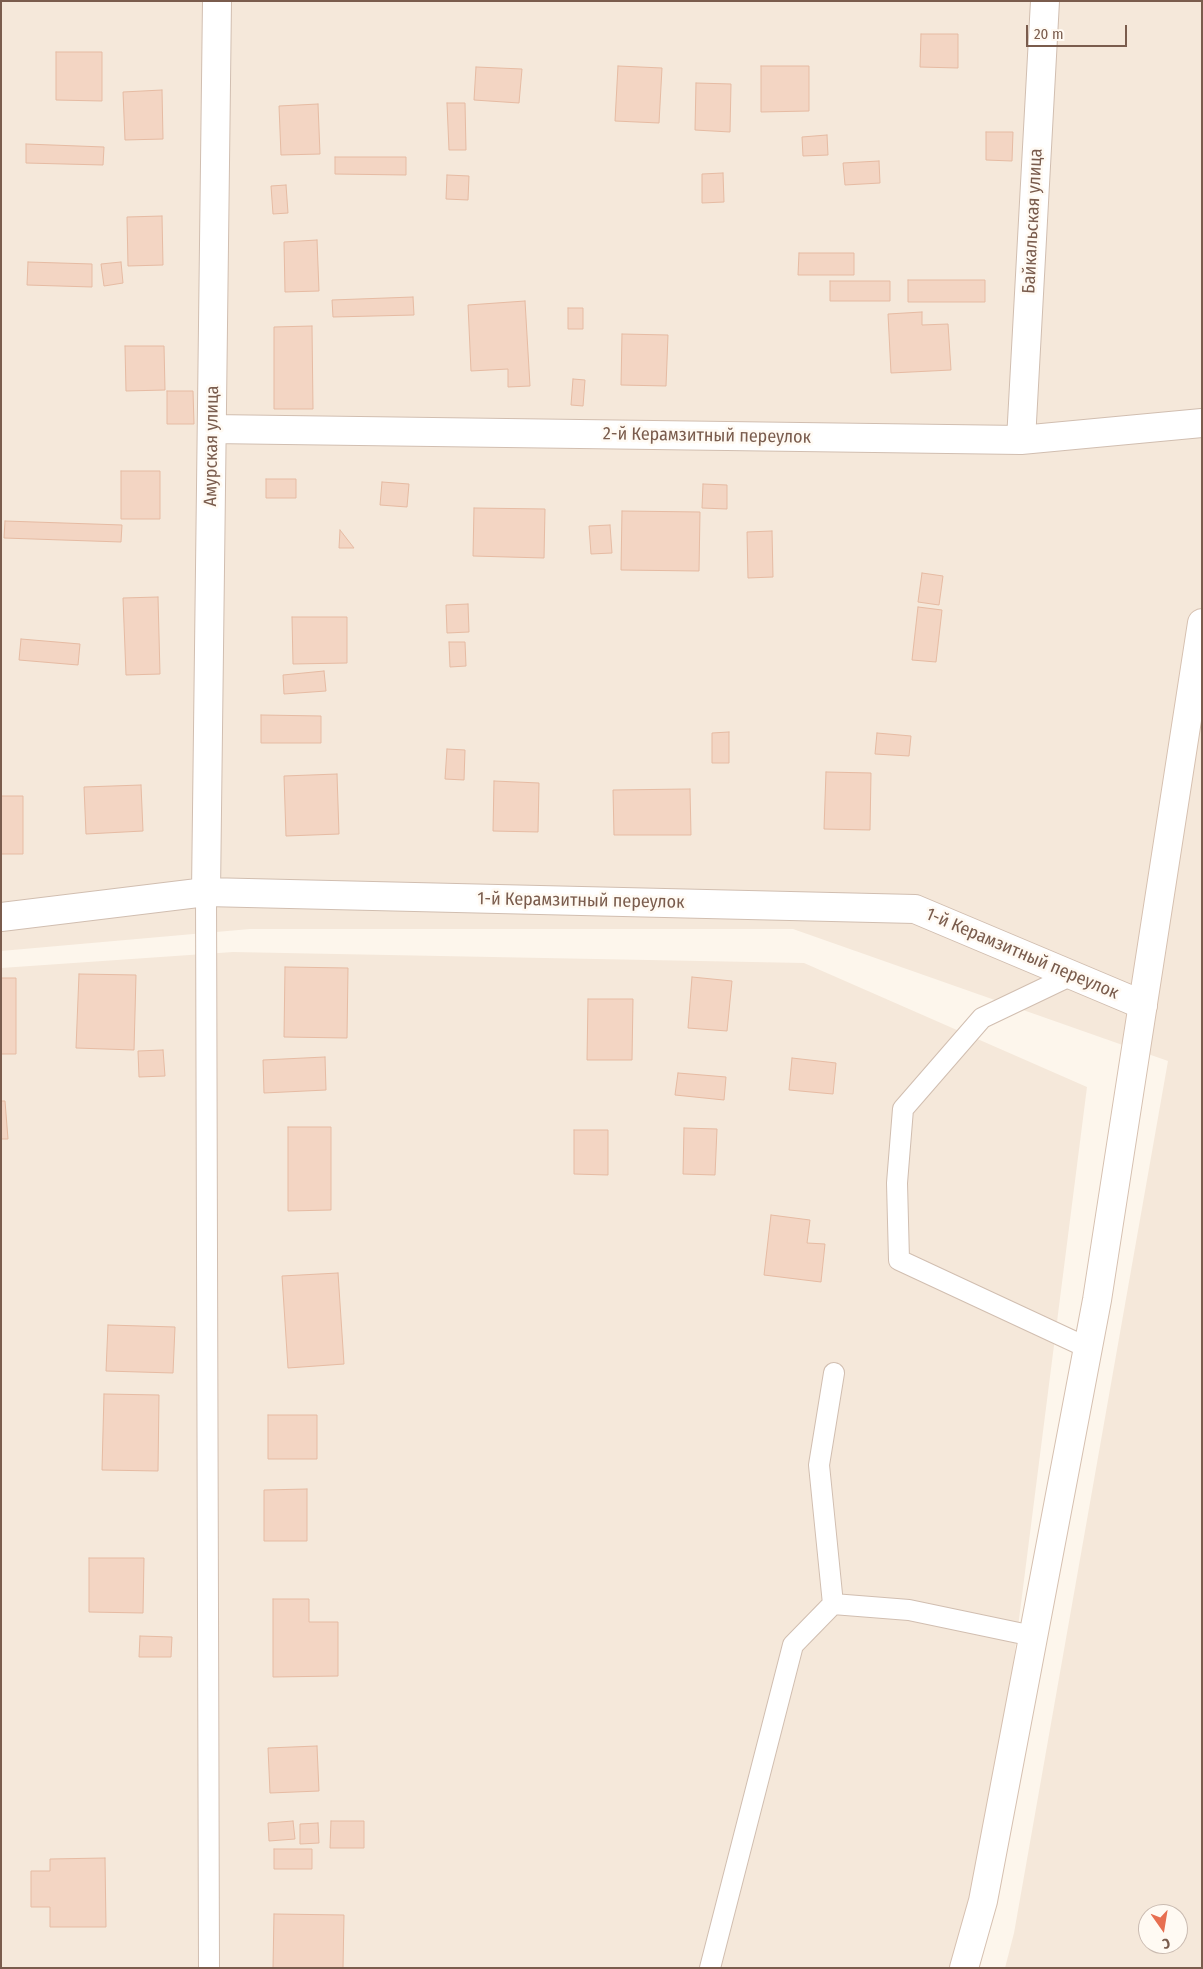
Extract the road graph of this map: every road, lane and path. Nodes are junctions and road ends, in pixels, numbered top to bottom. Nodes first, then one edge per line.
1 (217, 1) edge
2 (1045, 1) edge
3 (1202, 423) edge
4 (212, 429) junction
5 (1021, 440) junction
6 (1202, 622) edge
7 (206, 892) junction
8 (1, 917) edge
9 (1072, 975) junction
10 (1143, 1005) junction
11 (1088, 1348) junction
12 (834, 1373) dead end
13 (833, 1604) junction
14 (1034, 1636) junction
15 (209, 1968) edge
16 (710, 1968) edge
17 (964, 1968) edge

1 - 4 street, Амурская улица
2 - 5 street, Байкальская улица
3 - 5 street, 2-й Керамзитный переулок
4 - 5 street, 2-й Керамзитный переулок
4 - 7 street, Амурская улица
6 - 10 street
7 - 8 street, 1-й Керамзитный переулок
7 - 9 street, 1-й Керамзитный переулок
7 - 15 lane
9 - 10 street, 1-й Керамзитный переулок
9 - 11 lane
10 - 11 street
11 - 14 street
12 - 13 lane
13 - 14 lane
13 - 16 lane
14 - 17 street

